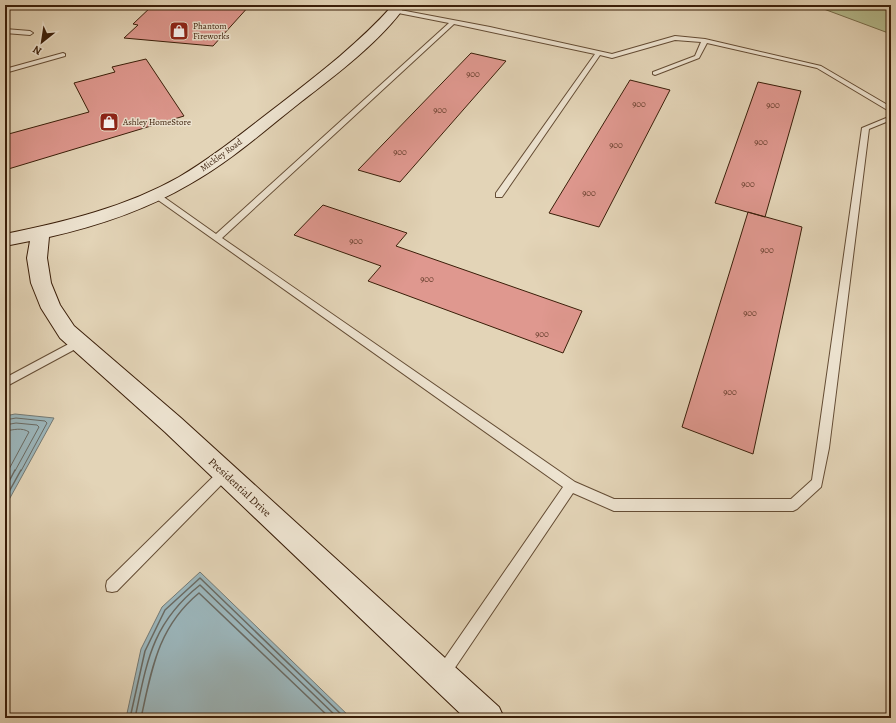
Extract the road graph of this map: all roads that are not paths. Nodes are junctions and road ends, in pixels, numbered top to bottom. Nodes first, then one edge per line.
1 (397, 8) edge
2 (453, 22) junction
3 (5, 31) edge
4 (30, 33) dead end
5 (705, 41) junction
6 (598, 54) junction
7 (63, 55) dead end
8 (5, 71) edge
9 (655, 73) dead end
10 (891, 110) edge
11 (891, 118) edge
12 (155, 195) junction
13 (499, 195) dead end
14 (40, 233) junction
15 (217, 238) junction
16 (5, 240) edge
17 (78, 343) junction
18 (5, 383) edge
19 (225, 473) junction
20 (571, 486) junction
21 (112, 586) dead end
22 (442, 675) junction
23 (488, 718) edge

1 - 2 lane
1 - 12 street, Mickley Road
2 - 6 lane
2 - 15 lane
3 - 4 lane
5 - 6 lane
5 - 9 lane
5 - 10 lane
6 - 13 lane
7 - 8 lane
11 - 20 lane
12 - 14 street, Mickley Road
12 - 15 lane
14 - 16 street, Mickley Road
14 - 17 street, Presidential Drive
15 - 20 lane
17 - 18 lane
17 - 19 street, Presidential Drive
19 - 21 lane
19 - 22 street, Presidential Drive
20 - 22 lane
22 - 23 street, Presidential Drive

